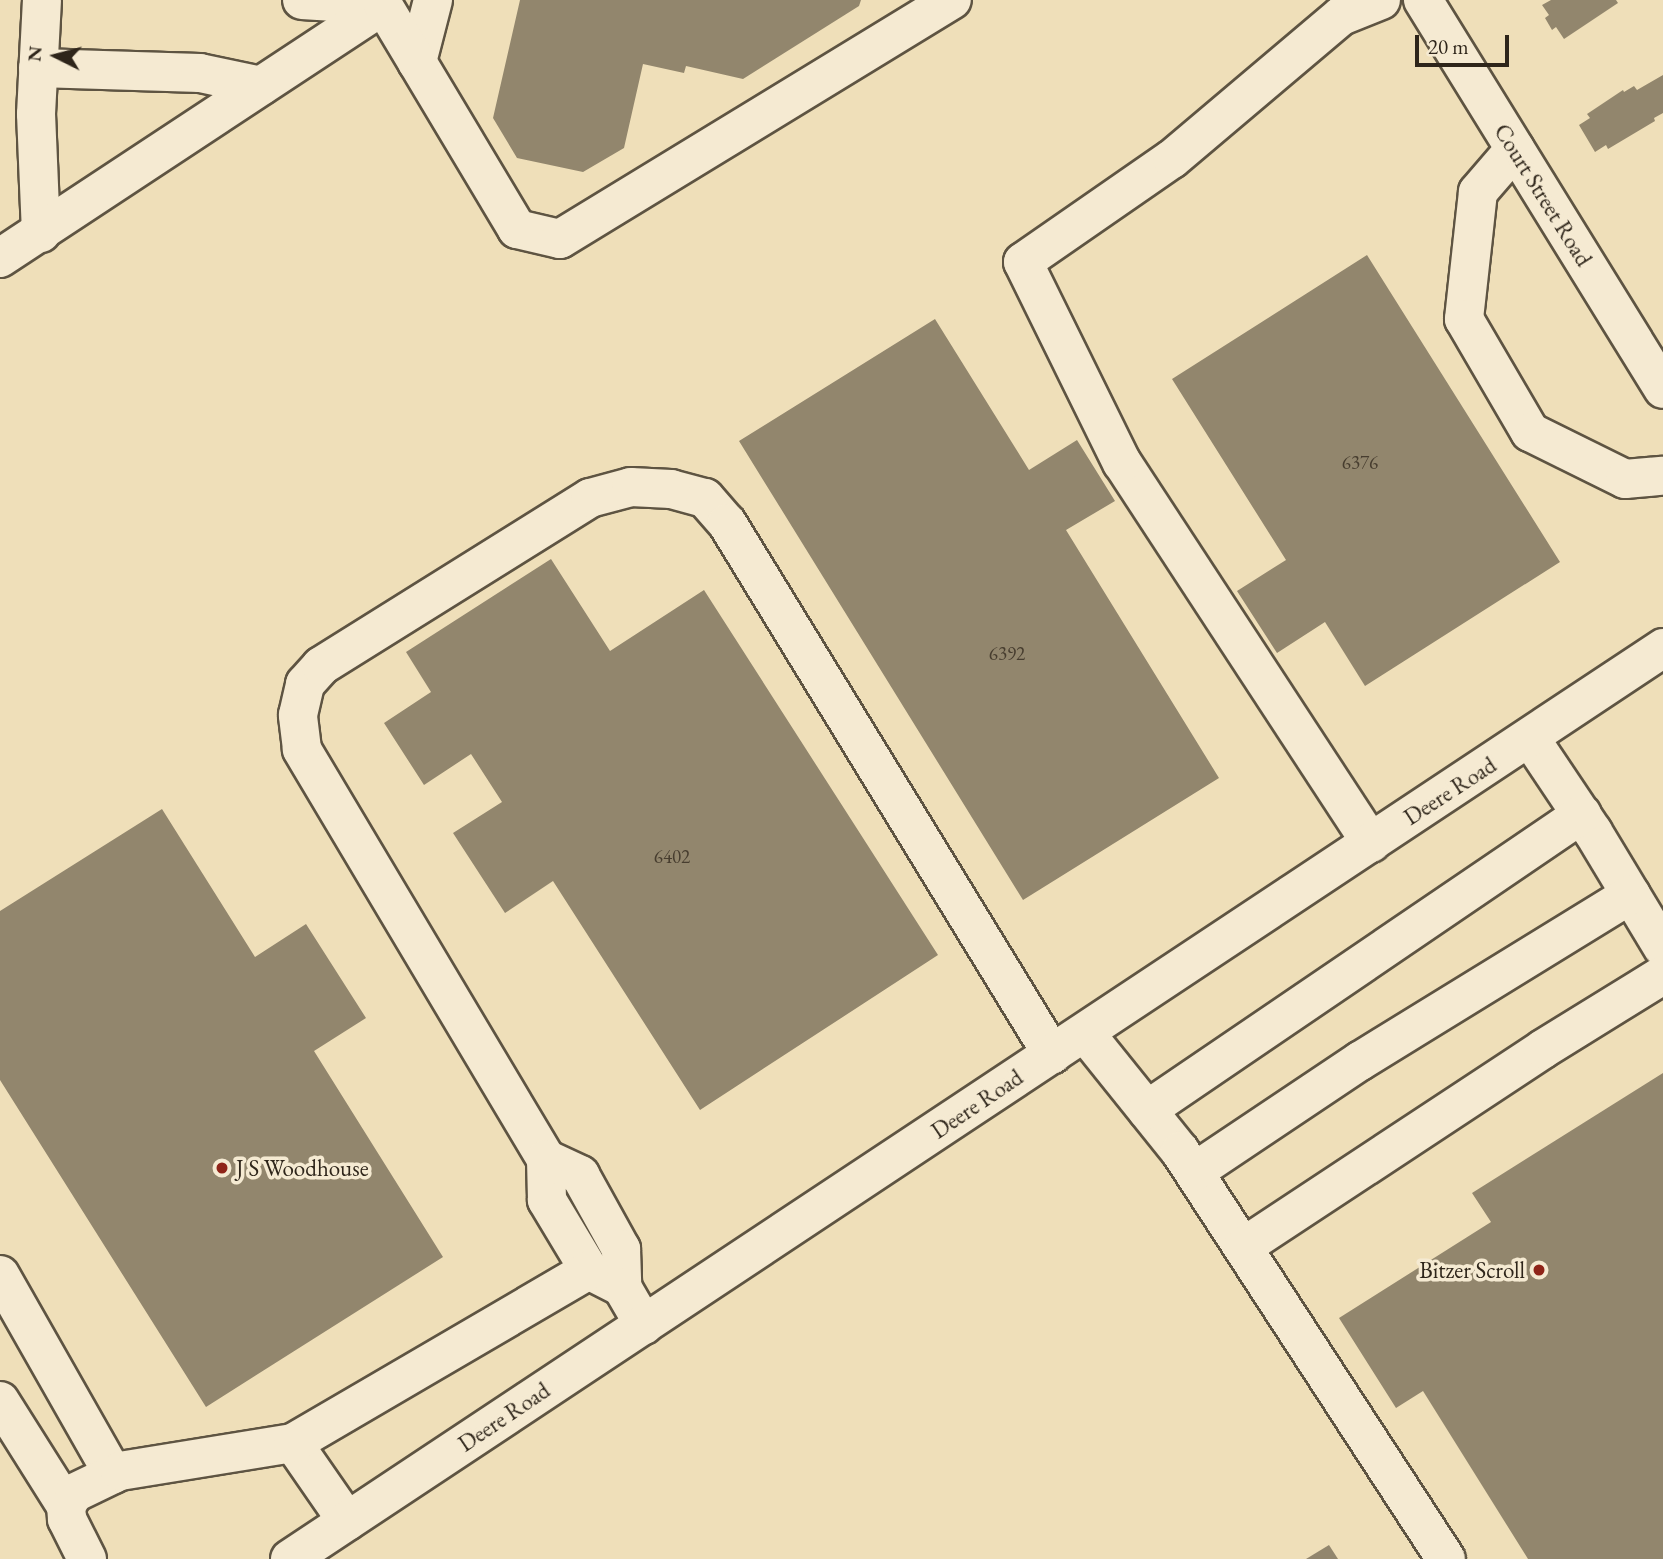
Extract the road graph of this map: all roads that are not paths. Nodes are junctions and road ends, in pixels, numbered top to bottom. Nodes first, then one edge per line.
1 (41, 0) edge
2 (302, 0) edge
3 (433, 0) edge
4 (952, 0) edge
5 (1381, 0) edge
6 (1423, 0) edge
7 (382, 2) edge
8 (417, 62) junction
9 (38, 68) junction
10 (261, 86) junction
11 (1515, 149) junction
12 (41, 233) junction
13 (0, 258) edge
14 (1663, 389) edge
15 (1663, 476) edge
16 (1663, 648) edge
17 (1530, 737) junction
18 (1581, 814) junction
19 (1371, 843) junction
20 (1631, 894) junction
21 (1663, 948) edge
22 (1663, 975) edge
23 (1085, 1033) junction
24 (1052, 1054) junction
25 (1147, 1110) junction
26 (1194, 1172) junction
27 (1242, 1247) junction
28 (0, 1275) edge
29 (605, 1279) junction
30 (644, 1325) junction
31 (0, 1401) edge
32 (293, 1443) junction
33 (113, 1474) junction
34 (66, 1506) junction
35 (347, 1521) junction
36 (87, 1559) edge
37 (290, 1559) edge
38 (1446, 1559) edge

1 - 9 street
2 - 7 street
3 - 8 street
4 - 8 street
5 - 19 street
6 - 11 street, Court Street Road
7 - 8 street
7 - 10 street
9 - 10 street
9 - 12 street
10 - 12 street
11 - 14 street, Court Street Road
11 - 15 street
12 - 13 street
16 - 17 street, Deere Road
17 - 18 street
17 - 19 street, Deere Road
18 - 20 street
18 - 25 street
19 - 23 street, Deere Road
20 - 21 street
20 - 26 street
22 - 27 street
23 - 24 street, Deere Road
23 - 25 street
24 - 29 street
24 - 30 street, Deere Road
25 - 26 street
26 - 27 street
27 - 38 street
28 - 33 street
29 - 30 street
29 - 32 street
30 - 35 street, Deere Road
31 - 34 street
32 - 33 street
32 - 35 street
33 - 34 street
34 - 36 street
35 - 37 street, Deere Road

